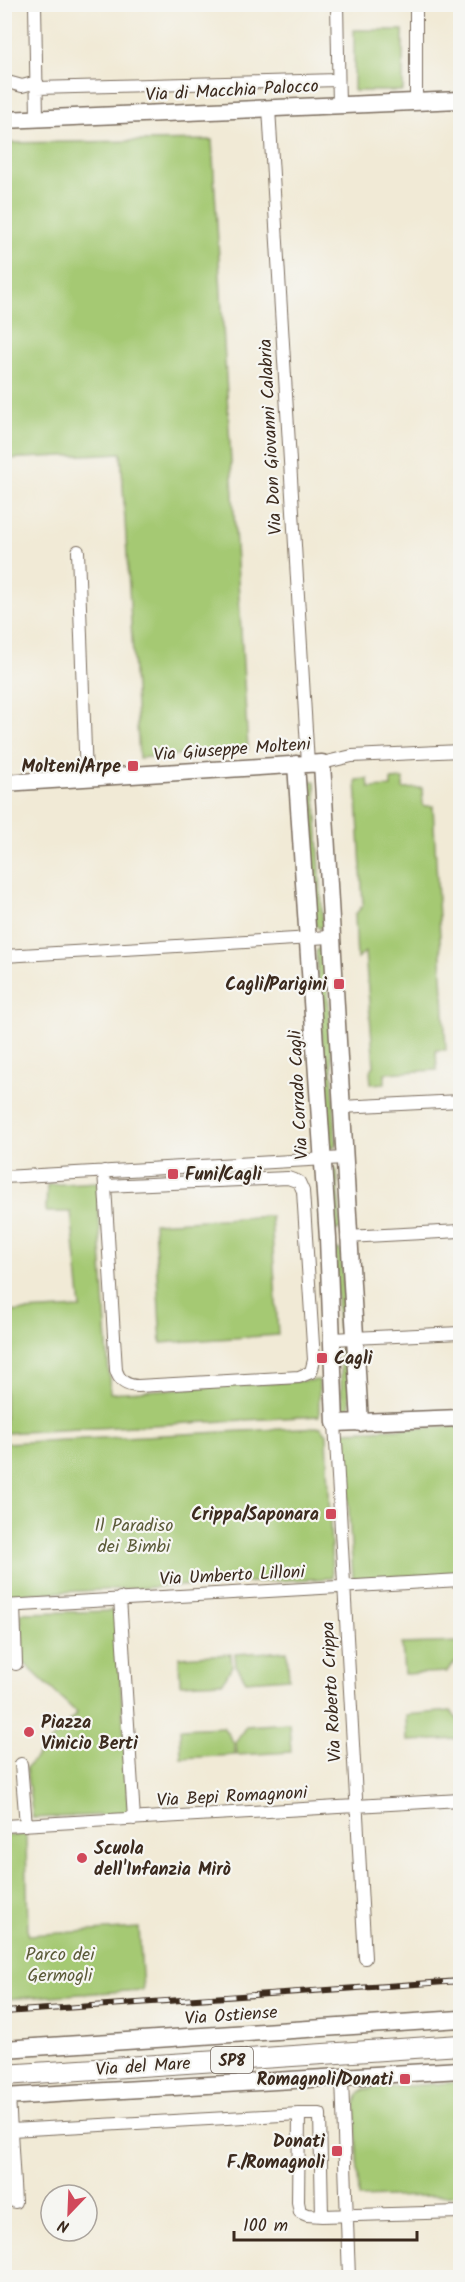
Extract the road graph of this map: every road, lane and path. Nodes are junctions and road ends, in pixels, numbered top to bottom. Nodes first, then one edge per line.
1 (35, 4) edge
2 (337, 4) edge
3 (416, 4) edge
4 (338, 80) junction
5 (4, 81) edge
6 (37, 85) junction
7 (460, 100) edge
8 (416, 102) junction
9 (339, 105) junction
10 (269, 108) junction
11 (4, 113) edge
12 (37, 118) junction
13 (5, 120) edge
14 (78, 551) dead end
15 (460, 751) edge
16 (309, 764) junction
17 (86, 778) junction
18 (4, 783) edge
19 (330, 937) junction
20 (308, 939) junction
21 (4, 956) edge
22 (460, 1101) edge
23 (341, 1107) junction
24 (344, 1158) junction
25 (321, 1159) junction
26 (104, 1172) junction
27 (4, 1177) edge
28 (105, 1186) junction
29 (460, 1231) edge
30 (327, 1238) junction
31 (348, 1244) junction
32 (460, 1332) edge
33 (354, 1338) junction
34 (332, 1339) junction
35 (460, 1418) edge
36 (335, 1423) junction
37 (360, 1423) junction
38 (460, 1580) edge
39 (343, 1587) junction
40 (120, 1598) junction
41 (9, 1606) edge
42 (16, 1664) dead end
43 (21, 1764) dead end
44 (460, 1800) edge
45 (356, 1807) junction
46 (134, 1819) junction
47 (26, 1825) junction
48 (4, 1826) edge
49 (365, 1958) dead end
50 (460, 2019) edge
51 (460, 2045) edge
52 (4, 2049) edge
53 (460, 2070) edge
54 (4, 2075) edge
55 (342, 2078) junction
56 (7, 2096) edge
57 (299, 2114) junction
58 (11, 2130) junction
59 (15, 2202) dead end
60 (460, 2212) edge
61 (322, 2216) junction
62 (348, 2216) junction
63 (349, 2277) edge

1 - 6 street
2 - 4 street
3 - 8 street
4 - 6 street, Via di Macchia Palocco
4 - 9 street
5 - 6 street, Via di Macchia Palocco
6 - 12 street
7 - 8 street, Via di Macchia Palocco
8 - 9 street, Via di Macchia Palocco
9 - 10 street, Via di Macchia Palocco
10 - 12 street, Via di Macchia Palocco
10 - 16 street, Via Don Giovanni Calabria
11 - 13 street
12 - 13 street, Via di Macchia Palocco
14 - 17 street
15 - 16 street, Via Giuseppe Molteni
16 - 17 street, Via Giuseppe Molteni
16 - 19 street
16 - 20 street, Via Corrado Cagli
17 - 18 street, Via Giuseppe Molteni
19 - 20 street
19 - 23 street
20 - 21 street
20 - 25 street, Via Corrado Cagli
22 - 23 street
23 - 24 street
24 - 25 street
24 - 31 street
25 - 26 street
25 - 30 street, Via Corrado Cagli
26 - 27 street
26 - 28 street
28 - 28 street
29 - 31 street
30 - 31 street
30 - 34 street, Via Corrado Cagli
31 - 33 street
32 - 33 street
33 - 34 street
33 - 37 street
34 - 36 street, Via Corrado Cagli
35 - 37 street
36 - 37 street
36 - 39 street, Via Roberto Crippa
38 - 39 street, Via Umberto Lilloni
39 - 40 street, Via Umberto Lilloni
39 - 45 street, Via Roberto Crippa
40 - 41 street, Via Umberto Lilloni
40 - 46 street
41 - 42 street
43 - 47 street
44 - 45 street, Via Bepi Romagnoni
45 - 46 street, Via Bepi Romagnoni
45 - 49 street, Via Roberto Crippa
46 - 47 street, Via Bepi Romagnoni
47 - 48 street, Via Bepi Romagnoni
50 - 52 street, Via Ostiense
51 - 54 main road, Via del Mare / SP8
53 - 55 street
55 - 56 street
55 - 62 street
56 - 58 street
57 - 58 street
57 - 61 street
57 - 61 street
58 - 59 street
60 - 62 street
61 - 62 street
62 - 63 street

